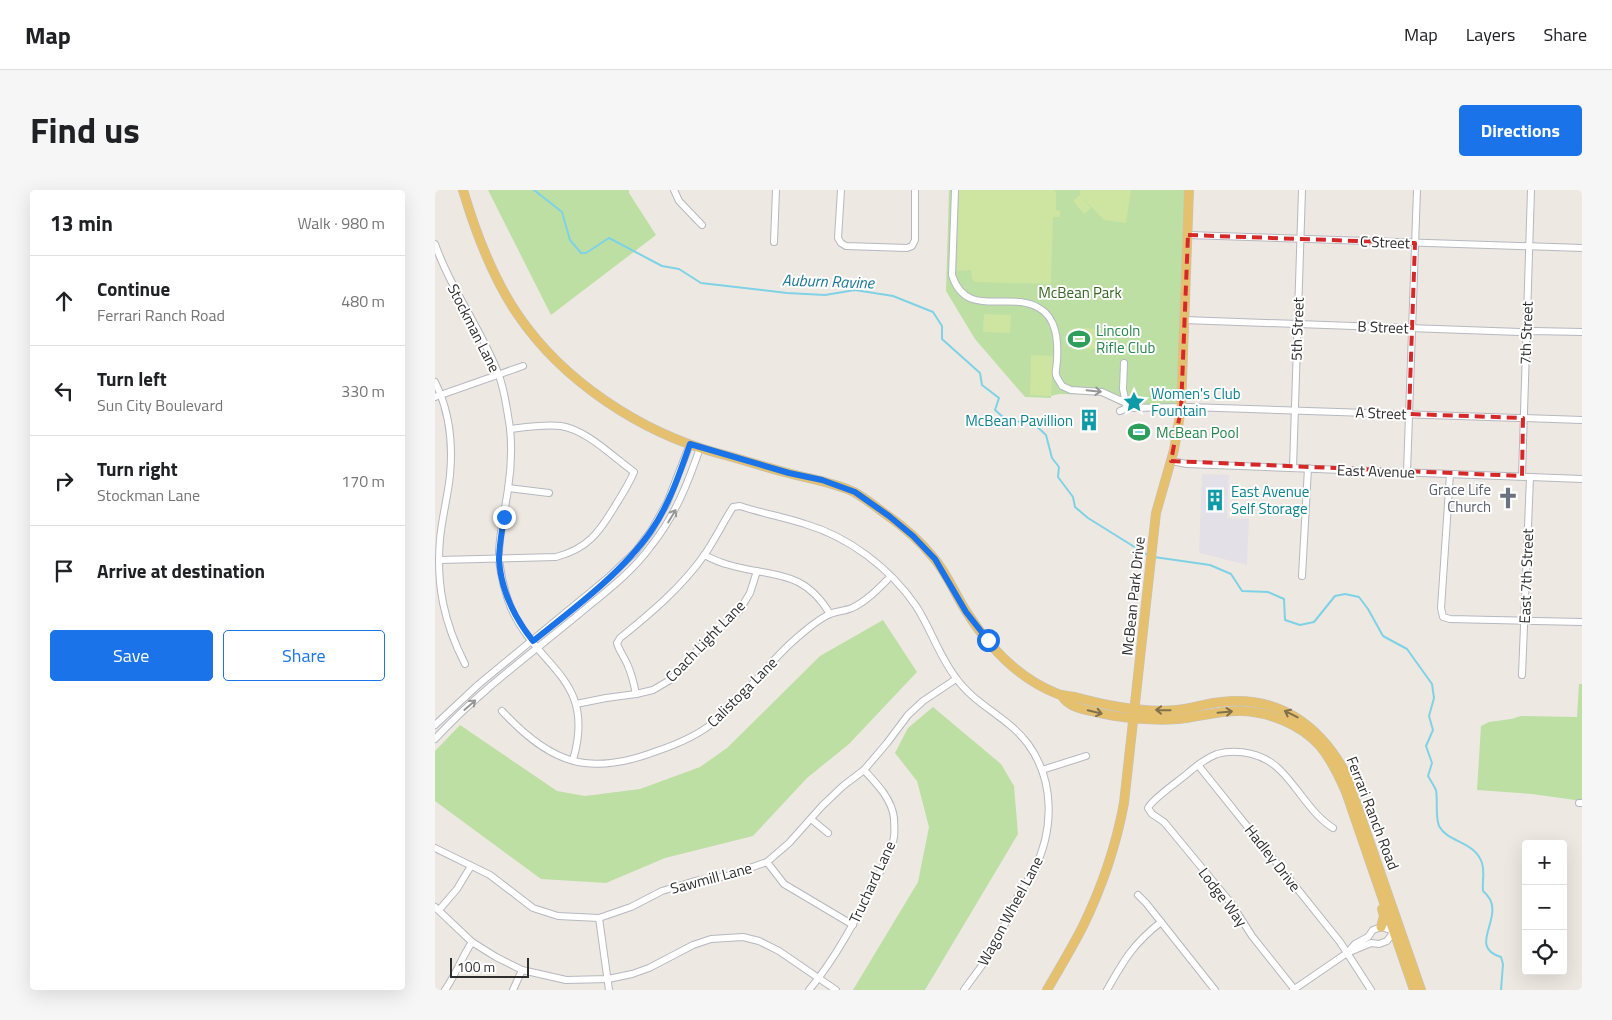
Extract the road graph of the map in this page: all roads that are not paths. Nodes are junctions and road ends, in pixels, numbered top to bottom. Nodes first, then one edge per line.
1 (463, 190) edge
2 (674, 190) edge
3 (775, 190) edge
4 (841, 190) edge
5 (915, 190) edge
6 (955, 190) edge
7 (1189, 190) edge
8 (1302, 190) edge
9 (1417, 190) edge
10 (1531, 190) edge
11 (702, 225) dead end
12 (1187, 235) junction
13 (1300, 239) junction
14 (774, 242) dead end
15 (1415, 243) junction
16 (435, 244) edge
17 (1529, 246) junction
18 (1582, 248) edge
19 (1184, 320) junction
20 (1297, 324) junction
21 (1412, 328) junction
22 (1526, 332) junction
23 (1582, 332) edge
24 (1124, 363) dead end
25 (523, 366) dead end
26 (499, 375) junction
27 (435, 382) edge
28 (438, 396) edge
29 (1126, 405) junction
30 (1181, 408) junction
31 (1295, 410) junction
32 (1119, 411) dead end
33 (1409, 414) junction
34 (1523, 418) junction
35 (1582, 420) edge
36 (510, 429) junction
37 (690, 444) junction
38 (700, 448) junction
39 (1171, 461) junction
40 (1293, 468) junction
41 (1308, 468) junction
42 (1407, 472) junction
43 (1450, 474) junction
44 (1521, 476) junction
45 (1530, 477) junction
46 (1582, 479) edge
47 (509, 488) junction
48 (549, 493) dead end
49 (704, 555) junction
50 (499, 559) junction
51 (439, 560) junction
52 (757, 570) junction
53 (1302, 576) dead end
54 (890, 577) junction
55 (829, 614) junction
56 (1525, 621) junction
57 (1582, 622) edge
58 (536, 644) junction
59 (465, 664) dead end
60 (1522, 675) dead end
61 (956, 679) junction
62 (636, 694) junction
63 (576, 704) junction
64 (503, 712) dead end
65 (1134, 713) junction
66 (435, 726) edge
67 (435, 739) edge
68 (1086, 756) dead end
69 (573, 760) junction
70 (1199, 765) junction
71 (863, 770) junction
72 (1042, 770) junction
73 (811, 819) junction
74 (1333, 828) dead end
75 (828, 833) dead end
76 (435, 848) edge
77 (1367, 855) junction
78 (767, 862) junction
79 (471, 866) junction
80 (1138, 896) dead end
81 (437, 908) edge
82 (599, 918) junction
83 (1161, 922) junction
84 (853, 925) junction
85 (1381, 926) junction
86 (1397, 929) junction
87 (1369, 940) junction
88 (473, 942) junction
89 (1347, 953) junction
90 (522, 970) junction
91 (819, 978) junction
92 (608, 979) junction
93 (445, 990) edge
94 (513, 990) edge
95 (609, 990) edge
96 (809, 990) edge
97 (836, 990) edge
98 (964, 990) edge
99 (1047, 990) edge
100 (1107, 990) edge
101 (1215, 990) edge
102 (1294, 990) edge
103 (1371, 990) edge
104 (1414, 990) edge
105 (1421, 990) edge

1 - 37 main road, Ferrari Ranch Road
2 - 11 street
3 - 14 street
4 - 5 street
6 -> 29 street
7 - 12 main road, McBean Park Drive
8 - 13 street, 5th Street
9 - 15 street
10 - 17 street, 7th Street
12 - 13 street, C Street
12 - 19 main road, McBean Park Drive
13 - 15 street, C Street
13 - 20 street, 5th Street
15 - 17 street, C Street
15 - 21 street
16 - 26 street, Stockman Lane
17 - 18 street, C Street
17 - 22 street, 7th Street
19 - 20 street, B Street
19 - 30 main road, McBean Park Drive
20 - 21 street, B Street
20 - 31 street, 5th Street
21 - 22 street, B Street
21 - 33 street
22 - 23 street, B Street
22 - 34 street, 7th Street
24 - 29 street
25 - 26 street
26 - 28 street
26 - 36 street, Stockman Lane
27 - 28 street
28 - 51 street
29 - 30 street, A Street
29 - 32 street
30 - 31 street, A Street
30 - 39 main road, McBean Park Drive
31 - 33 street, A Street
31 - 40 street, 5th Street
33 - 34 street, A Street
33 - 42 street
34 - 35 street, A Street
34 - 44 street, 7th Street
36 - 47 street, Stockman Lane
36 - 50 street
37 - 38 main road, Ferrari Ranch Road
37 - 58 street
58 -> 38 street
38 - 65 main road, Ferrari Ranch Road
39 - 40 street, East Avenue
39 - 65 main road, McBean Park Drive
40 - 41 street, East Avenue
41 - 42 street, East Avenue
41 - 53 street
42 - 43 street, East Avenue
43 - 44 street, East Avenue
43 - 56 street
44 - 45 street, East Avenue
45 - 46 street, East Avenue
45 - 56 street, East 7th Street
47 - 48 street
47 - 50 street, Stockman Lane
49 - 52 street
49 - 54 street, Wagon Wheel Lane
49 - 62 street, Wagon Wheel Lane
50 - 51 street
50 - 58 street, Stockman Lane
51 - 59 street
52 - 55 street
52 - 62 street, Coach Light Lane
54 - 55 street, Calistoga Lane
54 - 61 street, Wagon Wheel Lane
55 - 69 street, Calistoga Lane
56 - 57 street
56 - 60 street, East 7th Street
58 - 63 street, Stockman Lane
58 - 66 street
67 -> 58 street
61 - 71 street, Sawmill Lane
61 - 72 street, Wagon Wheel Lane
62 - 63 street, Coach Light Lane
63 - 69 street, Stockman Lane
64 - 69 street, Calistoga Lane
65 -> 77 main road, Ferrari Ranch Road
86 -> 65 main road, Ferrari Ranch Road
65 - 99 main road, McBean Park Drive
68 - 72 street
70 - 74 street
70 - 89 street, Hadley Drive
70 - 102 street, Lodge Way
71 - 73 street, Sawmill Lane
71 - 84 street, Truchard Lane
72 - 98 street, Wagon Wheel Lane
73 - 75 street
73 - 78 street, Sawmill Lane
76 - 79 street, Sawmill Lane
77 - 85 main road
77 - 86 main road, Ferrari Ranch Road
78 - 82 street, Sawmill Lane
78 - 84 street
79 - 81 street
79 - 82 street, Sawmill Lane
80 - 83 street
81 - 88 street
82 - 92 street
83 - 100 street
83 - 101 street
84 - 91 street, Truchard Lane
85 - 86 street
85 - 87 street
86 - 87 street
86 - 104 main road, Ferrari Ranch Road
86 - 105 main road, Ferrari Ranch Road
87 - 89 street
88 - 90 street
88 - 93 street
89 - 102 street
89 - 103 street, Hadley Drive
90 - 92 street
90 - 94 street
91 - 92 street
91 - 96 street, Truchard Lane
91 - 97 street
92 - 95 street

